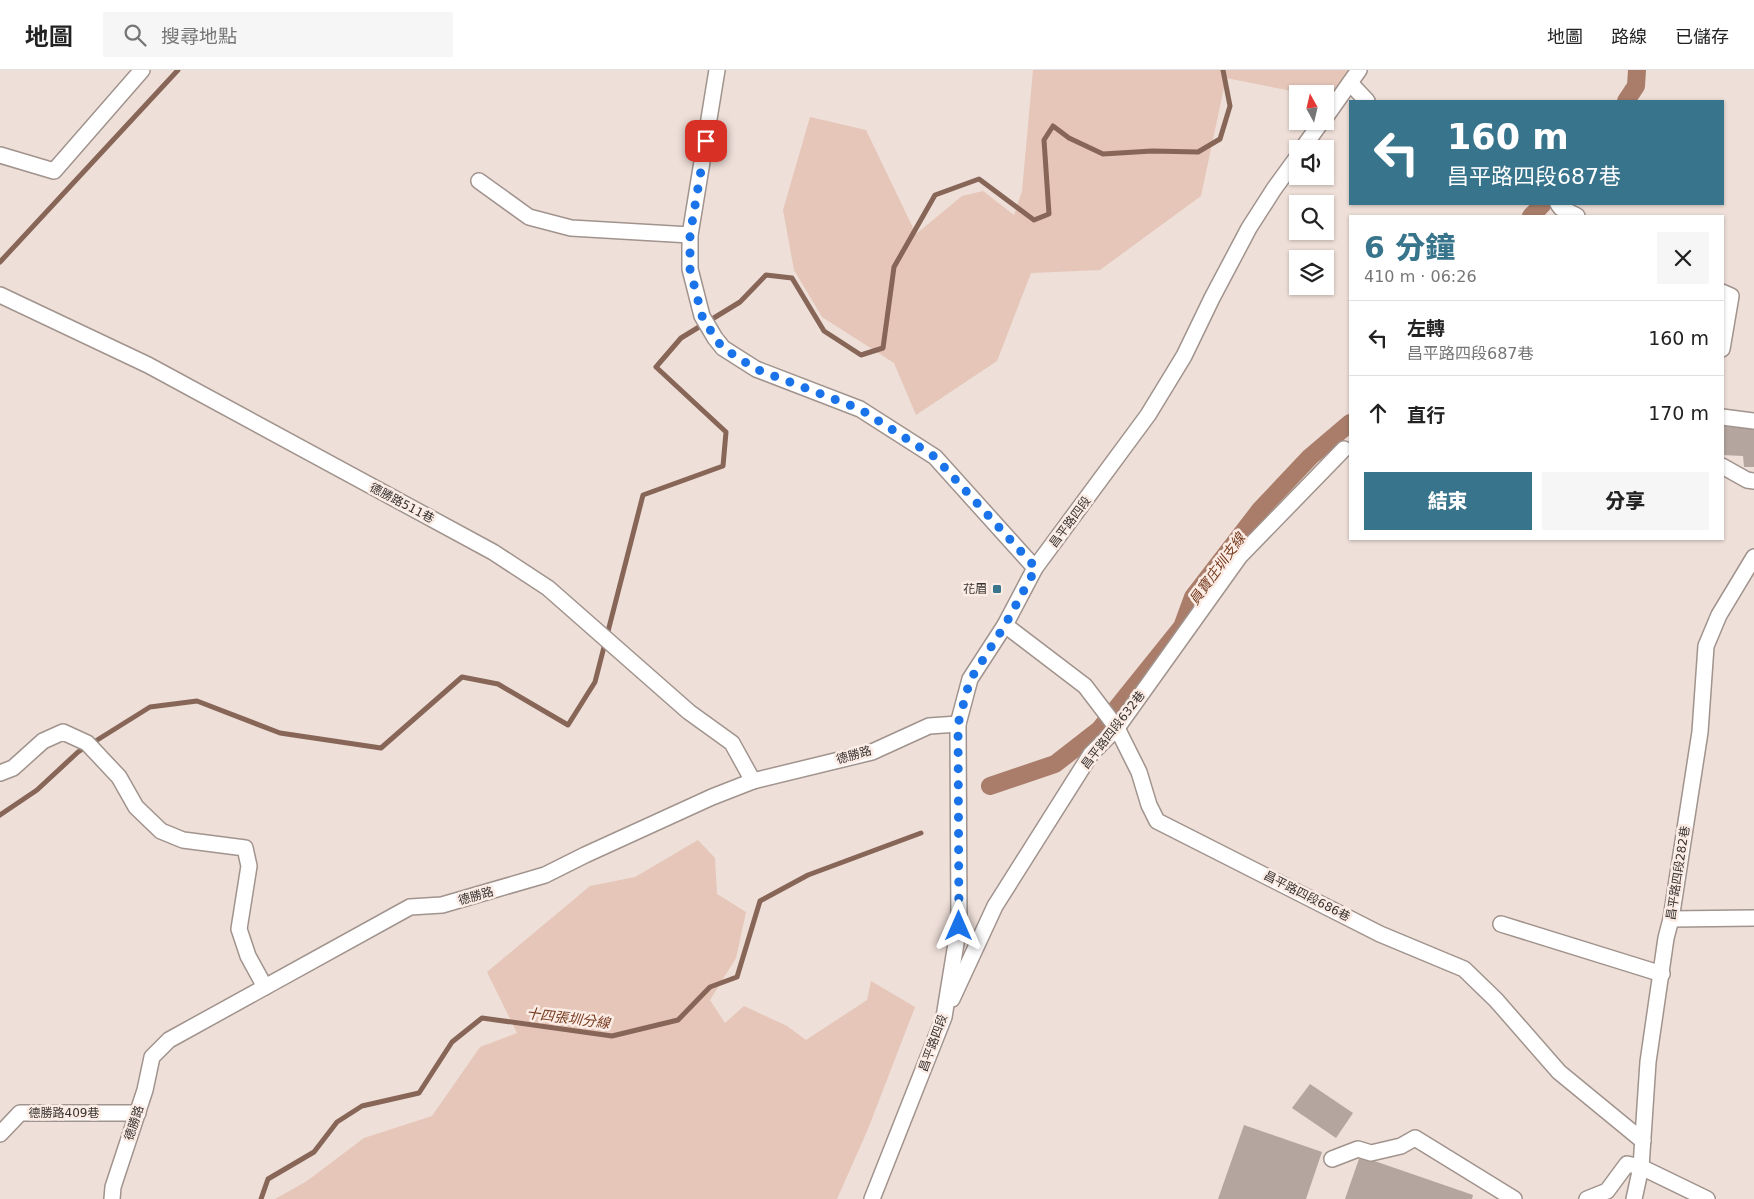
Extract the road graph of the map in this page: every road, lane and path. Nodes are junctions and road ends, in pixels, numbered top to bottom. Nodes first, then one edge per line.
1 (142, 70) edge
2 (717, 70) edge
3 (1360, 70) edge
4 (1350, 84) junction
5 (1366, 100) edge
6 (1334, 106) edge
7 (0, 155) edge
8 (1289, 168) edge
9 (479, 181) dead end
10 (1560, 206) edge
11 (1575, 215) edge
12 (690, 235) junction
13 (1724, 293) edge
14 (0, 295) edge
15 (1724, 338) edge
16 (1724, 417) edge
17 (1754, 421) edge
18 (1344, 449) dead end
19 (1724, 467) edge
20 (1754, 481) edge
21 (1754, 557) edge
22 (1036, 568) junction
23 (1005, 625) junction
24 (958, 724) junction
25 (1117, 728) junction
26 (0, 773) edge
27 (753, 780) junction
28 (1754, 918) edge
29 (1671, 919) junction
30 (1501, 924) dead end
31 (1662, 974) junction
32 (265, 987) junction
33 (944, 1016) junction
34 (138, 1113) junction
35 (0, 1134) edge
36 (1643, 1141) junction
37 (1332, 1159) dead end
38 (1641, 1167) junction
39 (112, 1199) edge
40 (872, 1199) edge
41 (1514, 1199) edge
42 (1587, 1199) edge
43 (1634, 1199) edge
44 (1707, 1199) edge

1 - 7 street
2 - 12 street
3 - 4 street
4 - 5 street
4 - 6 street
8 - 22 street, 昌平路四段
9 - 12 street
10 - 11 street
12 - 22 street
13 - 15 street
14 - 27 street, 德勝路511巷
16 - 17 street
18 - 25 street, 昌平路四段632巷
19 - 20 street
21 - 29 street, 昌平路四段282巷
22 - 23 street, 昌平路四段
23 - 24 street, 昌平路四段
23 - 25 street, 昌平路四段686巷
24 - 27 street, 德勝路
24 - 33 street, 昌平路四段
25 - 33 street, 昌平路四段632巷
25 - 36 street, 昌平路四段686巷
26 - 32 street
27 - 32 street, 德勝路
28 - 29 street
29 - 31 street, 昌平路四段282巷
30 - 31 street
31 - 36 street, 昌平路四段282巷
32 - 34 street, 德勝路
33 - 40 street, 昌平路四段
34 - 35 street, 德勝路409巷
34 - 39 street, 德勝路
36 - 38 street, 昌平路四段282巷
37 - 41 street
38 - 42 street
38 - 43 street, 昌平路四段282巷
38 - 44 street

